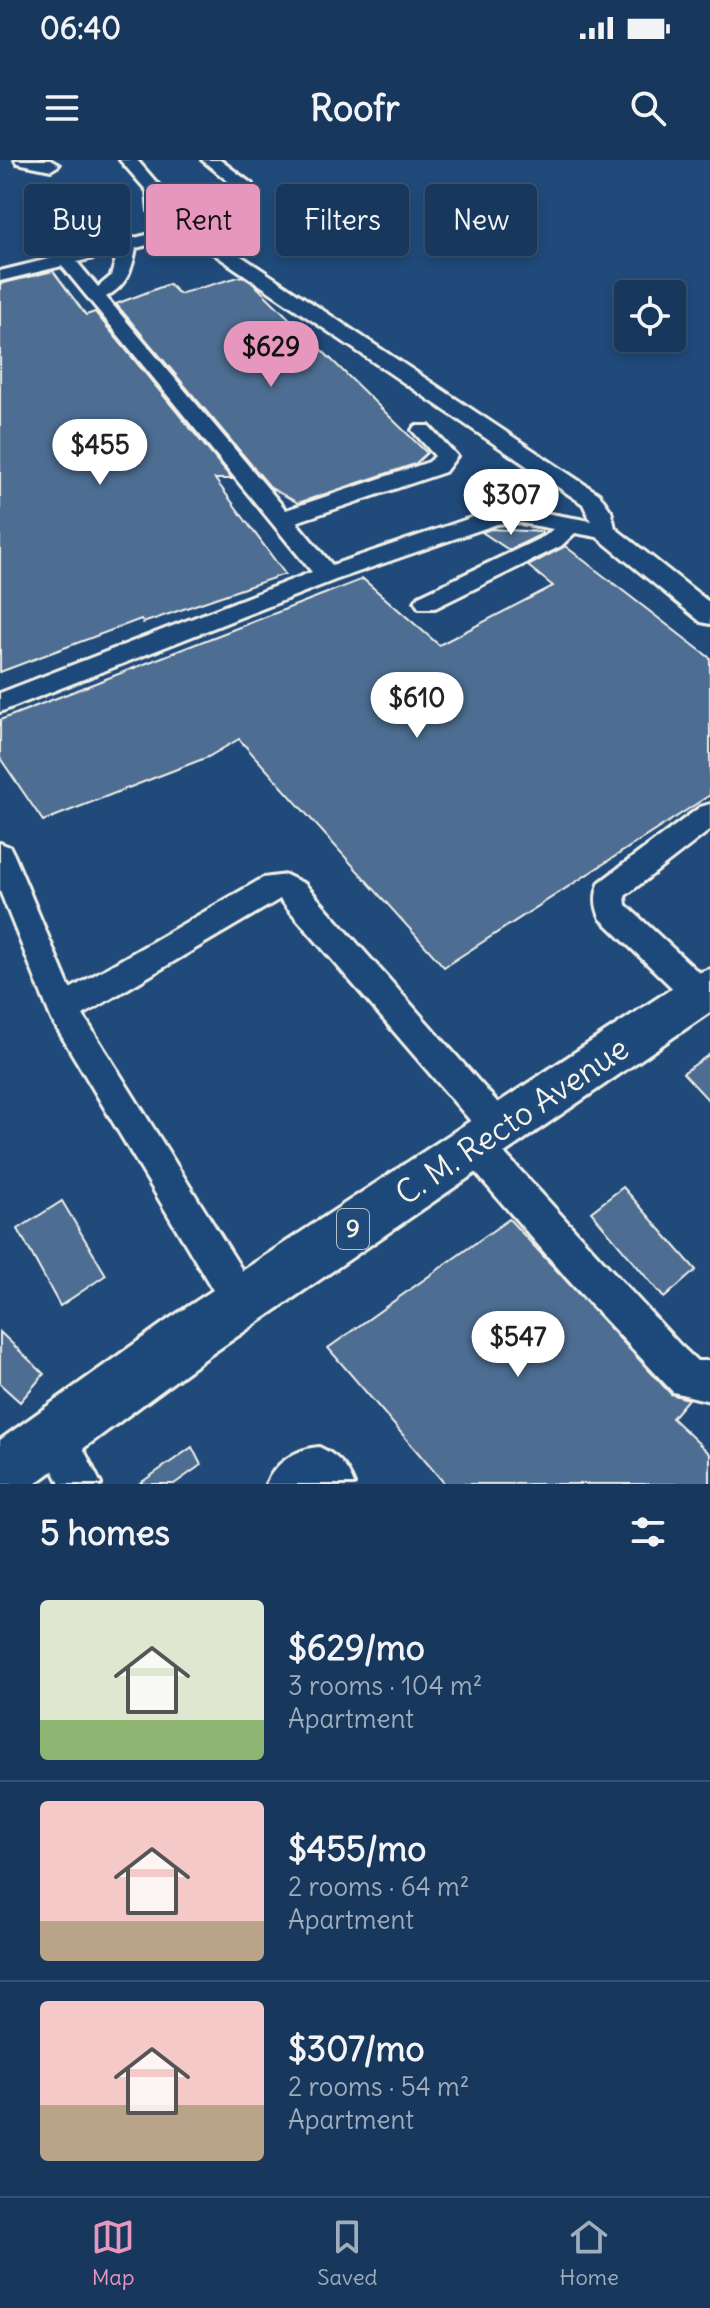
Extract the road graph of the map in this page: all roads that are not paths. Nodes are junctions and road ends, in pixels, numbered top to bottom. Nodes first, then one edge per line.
1 (23, 160) edge
2 (128, 160) edge
3 (210, 160) edge
4 (51, 165) dead end
5 (150, 184) edge
6 (242, 184) edge
7 (83, 256) edge
8 (125, 256) edge
9 (229, 256) edge
10 (66, 260) junction
11 (0, 276) edge
12 (95, 295) junction
13 (422, 430) dead end
14 (283, 519) junction
15 (566, 522) junction
16 (604, 531) junction
17 (327, 575) junction
18 (427, 602) dead end
19 (710, 616) edge
20 (0, 703) edge
21 (710, 815) edge
22 (0, 855) edge
23 (705, 991) edge
24 (63, 1010) junction
25 (488, 1138) junction
26 (242, 1304) junction
27 (710, 1380) edge
28 (55, 1434) junction
29 (0, 1475) edge
30 (81, 1484) edge
31 (286, 1484) edge
32 (334, 1484) edge

1 - 4 lane
2 - 5 lane
3 - 6 lane
7 - 10 lane
8 - 12 lane
9 - 16 lane
10 - 11 lane
10 - 12 lane
12 - 14 lane
13 - 14 lane
14 - 17 lane
15 - 16 lane
15 - 17 lane
15 - 18 lane
16 - 19 lane
17 - 20 lane
21 - 23 lane
22 - 24 lane
23 - 25 highway, C. M. Recto Avenue / 9
24 - 25 lane
24 - 26 lane
25 - 26 highway, C. M. Recto Avenue / 9
25 - 27 lane
26 - 28 highway, C. M. Recto Avenue / 9
28 - 29 highway, C. M. Recto Avenue / 9
28 - 30 lane
31 - 32 lane

